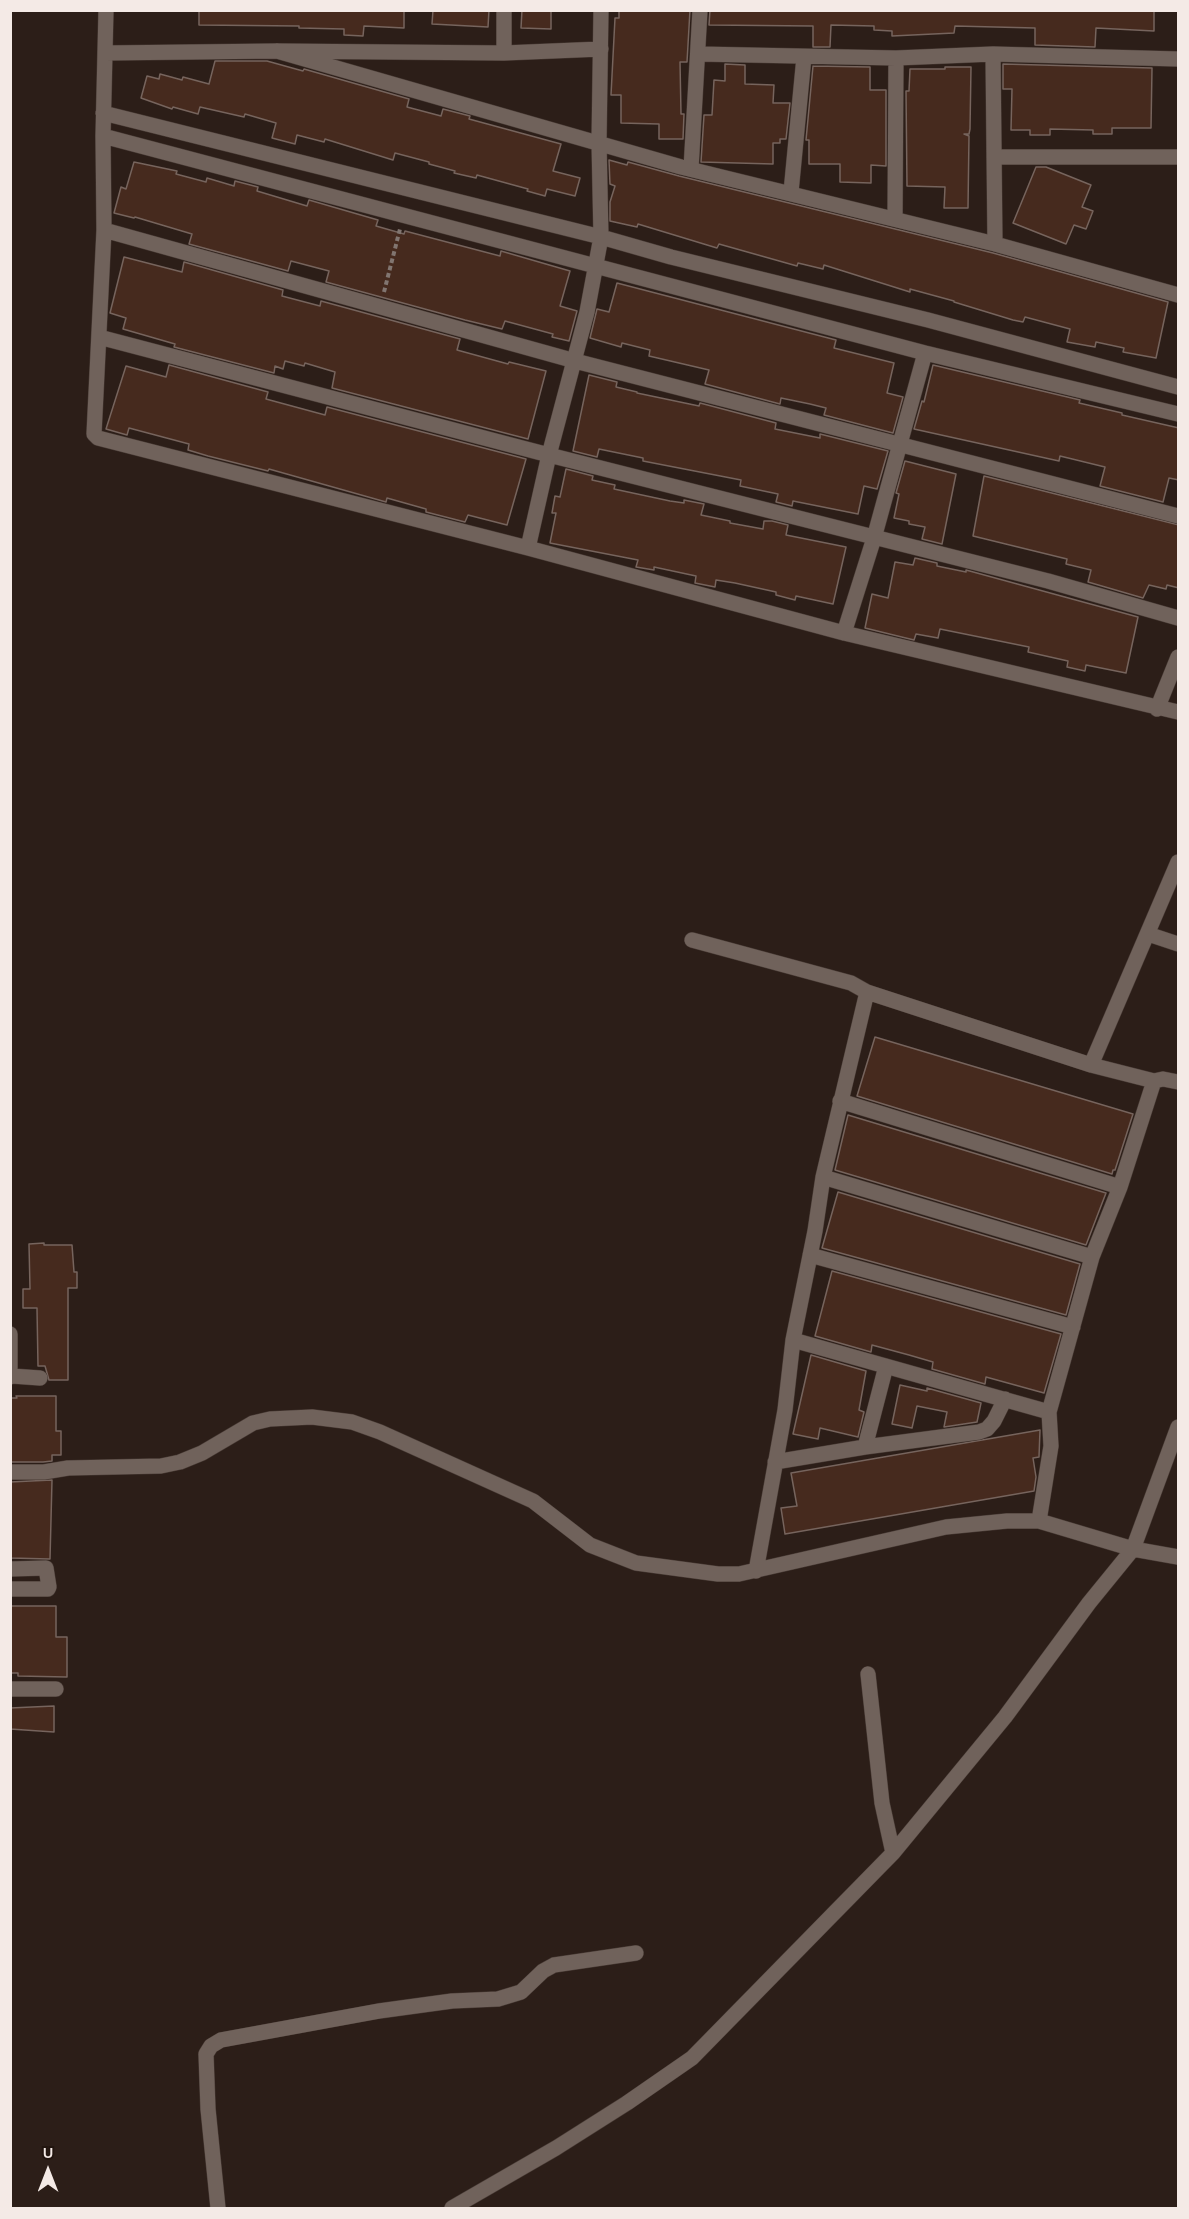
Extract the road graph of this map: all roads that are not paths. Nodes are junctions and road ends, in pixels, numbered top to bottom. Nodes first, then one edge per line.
1 (105, 10) edge
2 (504, 10) edge
3 (601, 10) edge
4 (700, 10) edge
5 (601, 49) junction
6 (277, 51) junction
7 (105, 52) junction
8 (504, 53) junction
9 (699, 54) junction
10 (993, 54) junction
11 (804, 57) junction
12 (896, 58) junction
13 (1179, 59) edge
14 (103, 113) junction
15 (103, 136) junction
16 (599, 142) junction
17 (994, 157) junction
18 (1179, 157) edge
19 (691, 169) junction
20 (791, 192) junction
21 (895, 219) junction
22 (104, 230) junction
23 (601, 237) junction
24 (995, 244) junction
25 (597, 265) junction
26 (1179, 295) edge
27 (99, 337) junction
28 (925, 352) junction
29 (575, 361) junction
30 (1179, 375) edge
31 (1178, 387) edge
32 (1179, 414) edge
33 (900, 444) junction
34 (549, 455) junction
35 (1179, 516) edge
36 (874, 538) junction
37 (528, 548) junction
38 (1179, 618) edge
39 (844, 633) junction
40 (1179, 657) edge
41 (1157, 709) junction
42 (1179, 712) edge
43 (1179, 862) edge
44 (1148, 934) junction
45 (692, 940) dead end
46 (1179, 944) edge
47 (867, 992) junction
48 (1091, 1065) junction
49 (1154, 1081) junction
50 (1179, 1082) edge
51 (840, 1101) junction
52 (823, 1176) junction
53 (1120, 1187) junction
54 (810, 1255) junction
55 (1092, 1257) junction
56 (1073, 1327) junction
57 (10, 1334) edge
58 (793, 1340) junction
59 (885, 1366) junction
60 (11, 1376) edge
61 (40, 1378) dead end
62 (1005, 1400) junction
63 (1049, 1412) junction
64 (1179, 1427) edge
65 (865, 1447) junction
66 (775, 1462) junction
67 (10, 1472) edge
68 (1040, 1521) junction
69 (1133, 1549) junction
70 (1179, 1557) edge
71 (10, 1569) edge
72 (756, 1571) junction
73 (10, 1589) edge
74 (868, 1674) dead end
75 (10, 1689) edge
76 (56, 1689) dead end
77 (893, 1853) junction
78 (636, 1953) dead end
79 (218, 2208) edge
80 (452, 2208) edge

1 - 7 street
2 - 8 street
3 - 5 street
4 - 9 street
5 - 8 street
5 - 16 street
6 - 7 street
6 - 8 street
6 - 16 street
7 - 14 street
9 - 11 street
9 - 19 street
10 - 12 street
10 - 13 street
10 - 17 street
11 - 12 street
11 - 20 street
12 - 21 street
14 - 15 street
14 - 23 street
15 - 22 street
15 - 25 street
16 - 19 street
16 - 23 street
17 - 18 street
17 - 24 street
19 - 20 street
20 - 21 street
21 - 24 street
22 - 27 street
22 - 29 street
23 - 25 street
23 - 31 street
24 - 26 street
25 - 28 street
25 - 29 street
27 - 34 street
27 - 37 street
28 - 32 street
28 - 33 street
29 - 33 street
29 - 34 street
30 - 31 street
33 - 35 street
33 - 36 street
34 - 36 street
34 - 37 street
36 - 38 street
36 - 39 street
37 - 39 street
39 - 41 street
40 - 41 street
41 - 42 street
43 - 44 street
44 - 46 street
44 - 48 street
45 - 47 street
47 - 48 street
47 - 51 street
48 - 49 street
49 - 50 street
49 - 53 street
51 - 52 street
51 - 53 street
52 - 54 street
52 - 55 street
53 - 55 street
54 - 56 street
54 - 58 street
55 - 56 street
56 - 63 street
57 - 60 street
58 - 59 street
58 - 66 street
59 - 62 street
59 - 65 street
60 - 61 street
62 - 63 street
62 - 65 street
63 - 68 street
64 - 69 street
65 - 66 street
66 - 72 street
67 - 72 street
68 - 69 street
68 - 72 street
69 - 70 street
69 - 77 street
71 - 73 street
74 - 77 street
75 - 76 street
77 - 80 street
78 - 79 street

